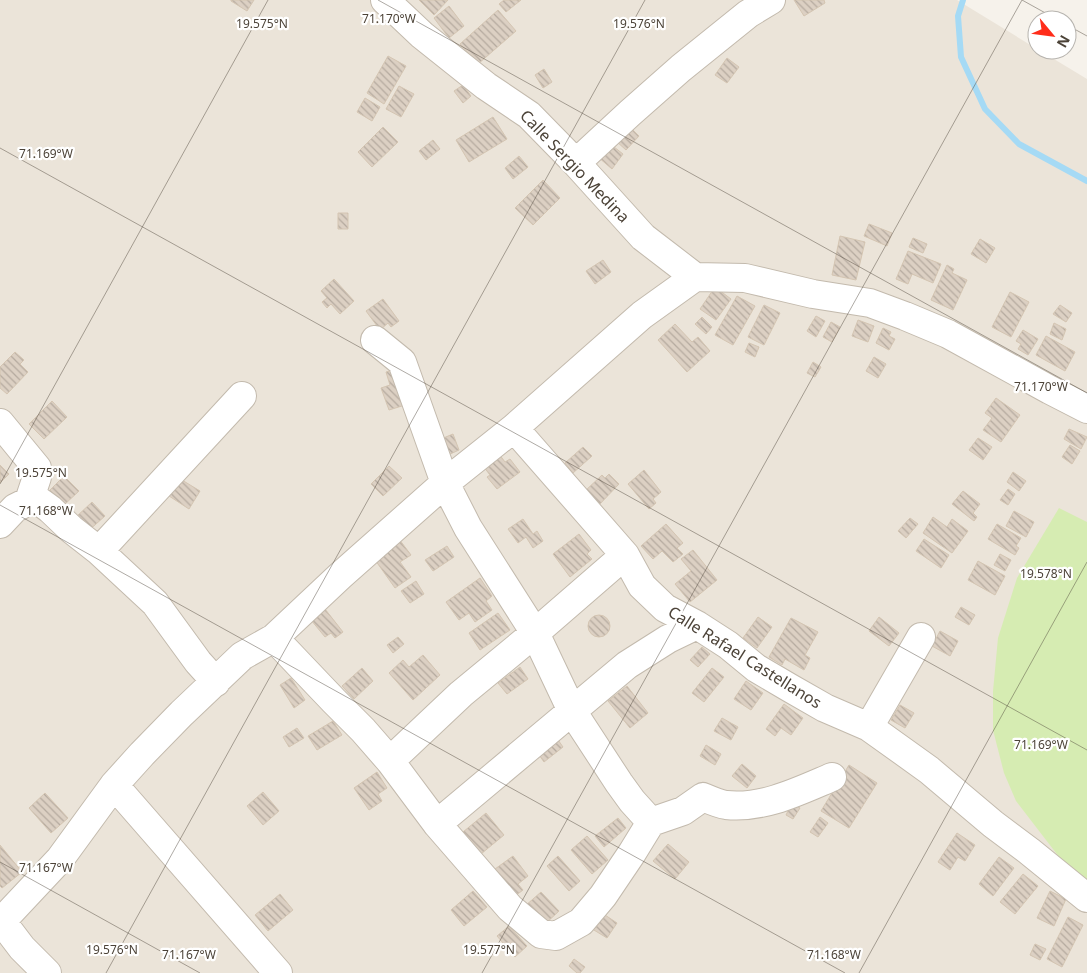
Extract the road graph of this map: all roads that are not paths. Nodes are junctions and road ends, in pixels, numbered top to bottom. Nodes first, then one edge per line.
1 (385, 0) edge
2 (771, 0) edge
3 (576, 163) junction
4 (695, 277) junction
5 (375, 340) dead end
6 (242, 396) dead end
7 (1087, 408) edge
8 (0, 423) edge
9 (514, 428) junction
10 (445, 483) junction
11 (28, 501) junction
12 (0, 524) edge
13 (99, 551) junction
14 (625, 555) junction
15 (697, 626) junction
16 (536, 633) junction
17 (921, 637) dead end
18 (274, 638) junction
19 (216, 682) junction
20 (572, 711) junction
21 (868, 727) junction
22 (390, 761) junction
23 (832, 777) dead end
24 (114, 785) junction
25 (651, 822) junction
26 (437, 824) junction
27 (1087, 898) edge
28 (1, 921) edge
29 (47, 973) edge
30 (278, 973) edge

1 - 3 street, Calle Sergio Medina
2 - 3 street
3 - 4 street, Calle Sergio Medina
4 - 7 street
4 - 9 street
5 - 10 street
6 - 13 street
8 - 11 street
9 - 10 street
9 - 14 street, Calle Rafael Castellanos
10 - 16 street
10 - 18 street
11 - 12 street
11 - 13 street
13 - 19 street
14 - 15 street, Calle Rafael Castellanos
14 - 16 street
15 - 20 street
15 - 21 street, Calle Rafael Castellanos
16 - 20 street
16 - 22 street
17 - 21 street
18 - 19 street
18 - 22 street
19 - 24 street
20 - 25 street
20 - 26 street
21 - 27 street, Calle Rafael Castellanos
22 - 26 street
23 - 25 street
24 - 28 street
24 - 30 street
25 - 26 street
28 - 29 street

